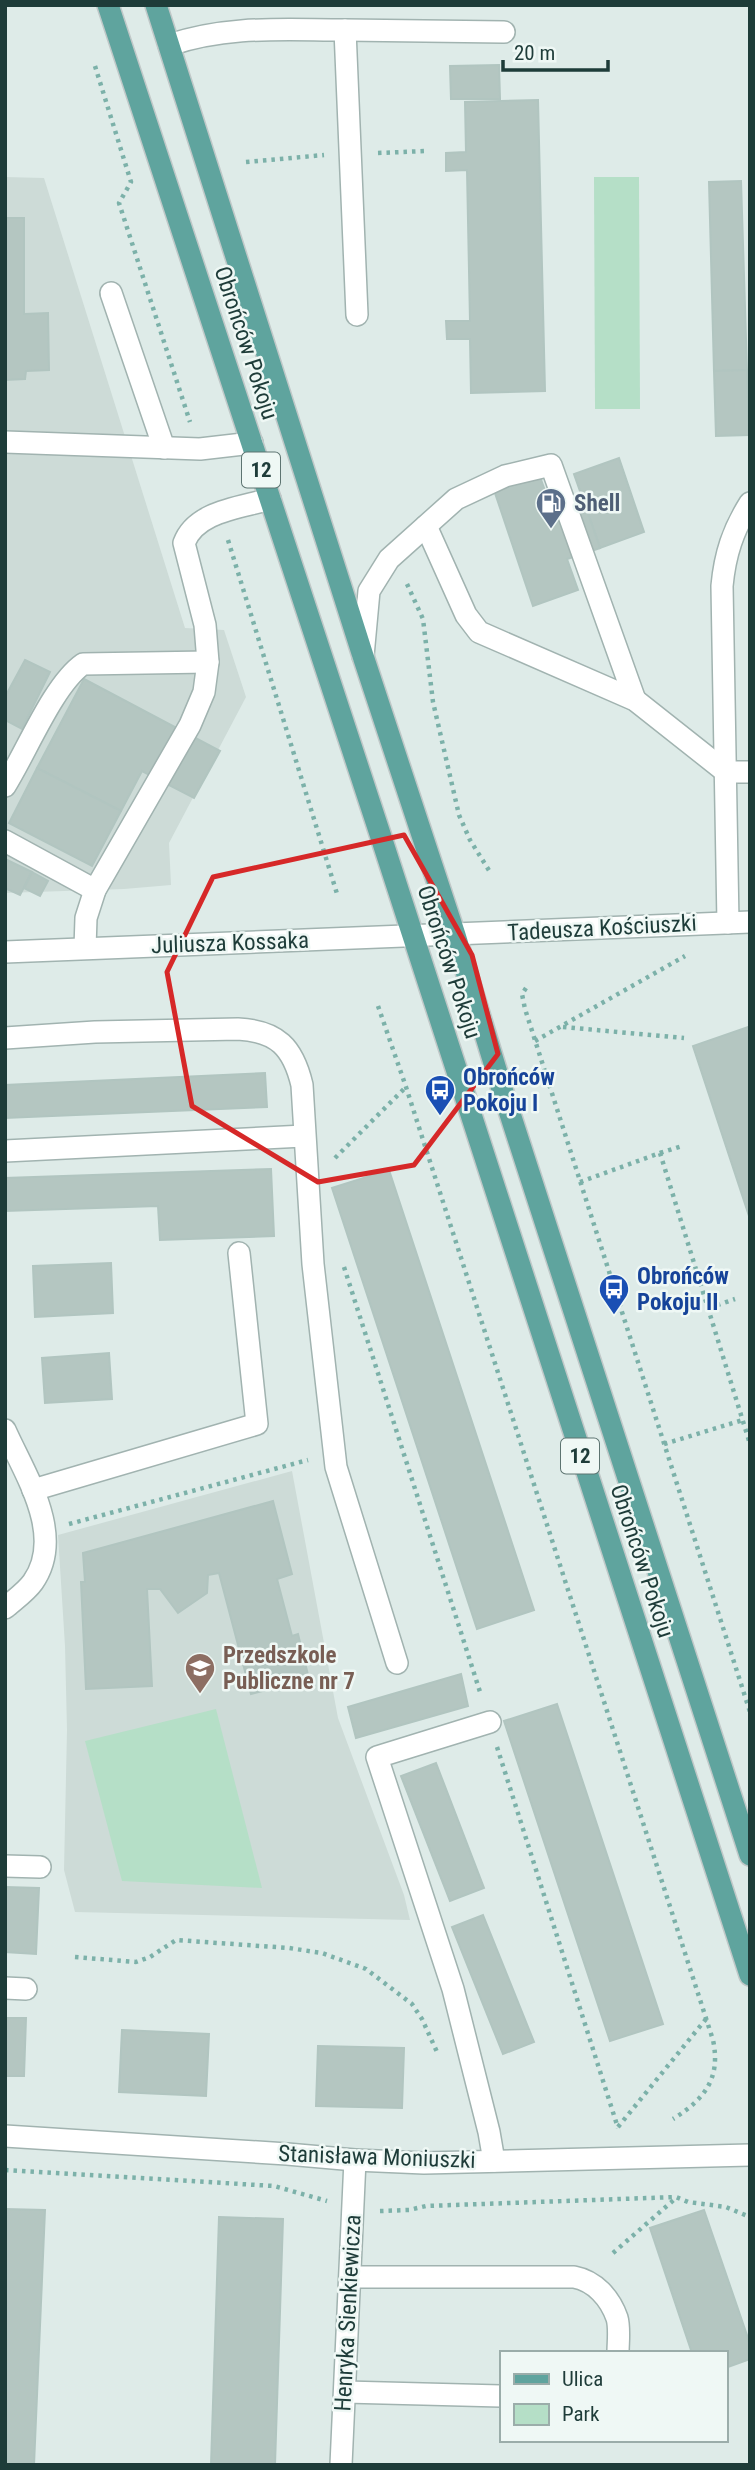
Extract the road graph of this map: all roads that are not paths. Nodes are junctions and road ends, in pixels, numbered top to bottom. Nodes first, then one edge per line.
1 (108, 5) edge
2 (156, 5) edge
3 (345, 30) junction
4 (503, 32) dead end
5 (169, 45) junction
6 (111, 293) dead end
7 (357, 314) dead end
8 (5, 443) edge
9 (252, 443) junction
10 (164, 449) junction
11 (270, 499) junction
12 (750, 503) edge
13 (426, 526) junction
14 (363, 656) junction
15 (208, 662) junction
16 (635, 700) junction
17 (726, 772) junction
18 (750, 772) edge
19 (5, 786) edge
20 (5, 841) edge
21 (96, 890) junction
22 (750, 922) edge
23 (728, 923) junction
24 (455, 935) junction
25 (413, 936) junction
26 (85, 948) junction
27 (5, 952) edge
28 (5, 1038) edge
29 (304, 1136) junction
30 (5, 1151) edge
31 (239, 1253) dead end
32 (5, 1430) edge
33 (33, 1490) junction
34 (5, 1608) edge
35 (397, 1663) dead end
36 (490, 1722) road end
37 (750, 1855) edge
38 (5, 1866) edge
39 (40, 1867) dead end
40 (750, 1975) edge
41 (5, 2136) edge
42 (750, 2155) edge
43 (355, 2160) junction
44 (494, 2161) junction
45 (351, 2277) junction
46 (618, 2351) edge
47 (345, 2392) junction
48 (500, 2396) edge
49 (341, 2465) edge

1 - 9 main road, Obrońców Pokoju / 12
2 - 5 main road, Obrońców Pokoju / 12
3 - 4 street
3 - 5 street
3 - 7 street
5 - 14 main road, Obrońców Pokoju / 12
6 - 10 street
8 - 10 street
9 - 10 street
9 - 11 main road, Obrońców Pokoju / 12
11 - 15 street
11 - 25 main road, Obrońców Pokoju / 12
12 - 17 street
13 - 14 street
13 - 16 street
13 - 16 street
14 - 24 main road, Obrońców Pokoju / 12
15 - 19 street
15 - 21 street
16 - 17 street
17 - 18 street
17 - 23 street
20 - 21 street
21 - 26 street
22 - 23 street, Tadeusza Kościuszki
23 - 24 street, Tadeusza Kościuszki
24 - 25 street, Juliusza Kossaka
24 - 37 main road, Obrońców Pokoju / 12
25 - 26 street, Juliusza Kossaka
25 - 40 main road, Obrońców Pokoju / 12
26 - 27 street, Juliusza Kossaka
28 - 29 street
29 - 30 street
29 - 35 street
31 - 33 street
32 - 33 street
33 - 34 street
36 - 44 street
38 - 39 street
41 - 43 street, Stanisława Moniuszki
42 - 44 street, Stanisława Moniuszki
43 - 44 street, Stanisława Moniuszki
43 - 45 street, Henryka Sienkiewicza
45 - 46 street
45 - 47 street, Henryka Sienkiewicza
47 - 48 street
47 - 49 street, Henryka Sienkiewicza

